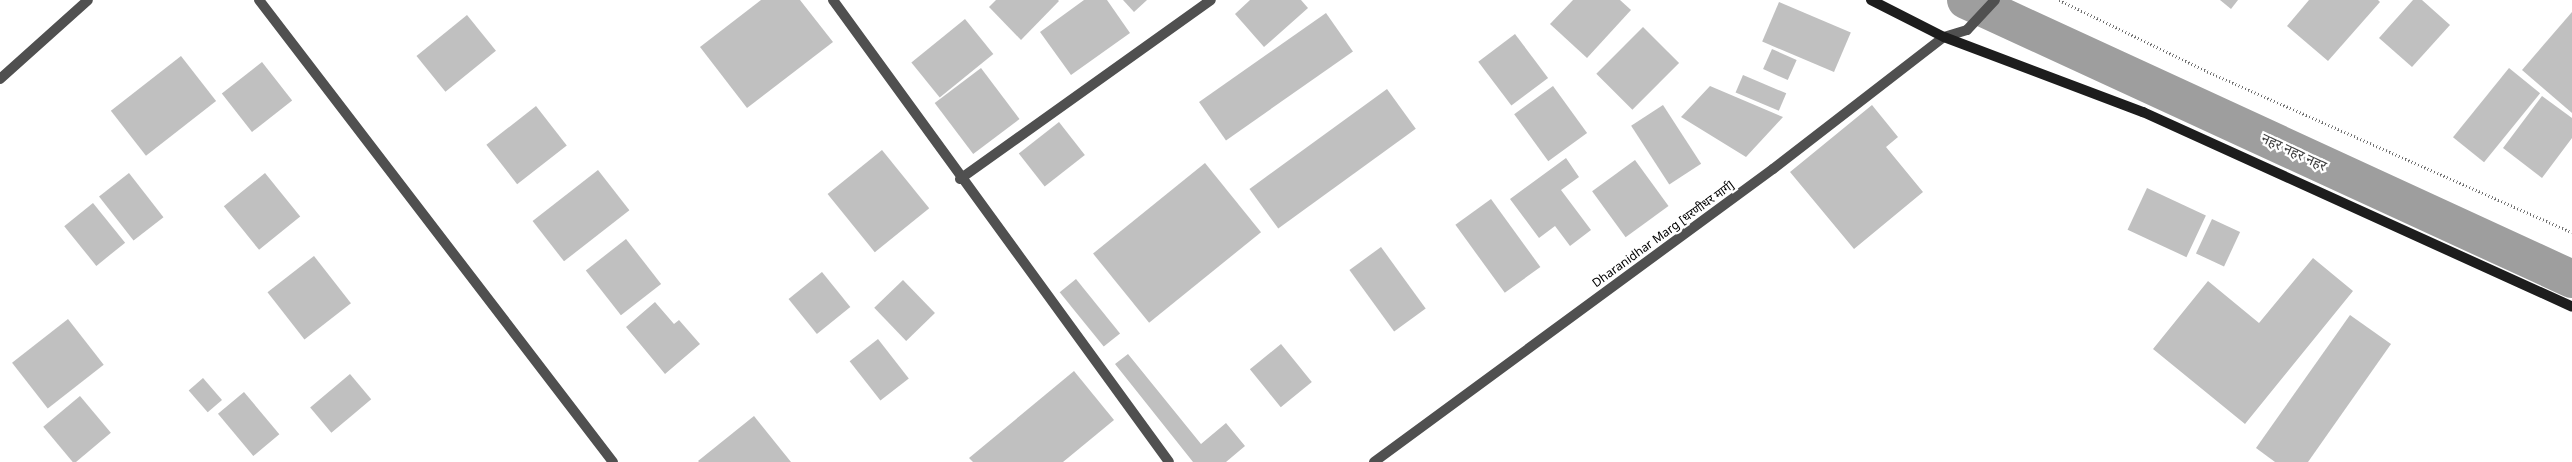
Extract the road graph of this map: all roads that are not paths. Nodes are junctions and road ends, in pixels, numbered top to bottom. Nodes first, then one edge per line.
1 (88, 0) edge
2 (259, 0) edge
3 (833, 0) edge
4 (1211, 0) edge
5 (1871, 0) edge
6 (1995, 0) edge
7 (1944, 37) junction
8 (0, 79) edge
9 (960, 179) junction
10 (2572, 307) edge
11 (613, 462) edge
12 (1169, 462) edge
13 (1374, 462) edge

1 - 8 street
2 - 11 street
3 - 9 street
4 - 9 street
5 - 7 street
6 - 7 street, Dharanidhar Marg [धरणीधर मार्ग]
7 - 10 street
7 - 13 street, Dharanidhar Marg [धरणीधर मार्ग]
9 - 12 street

